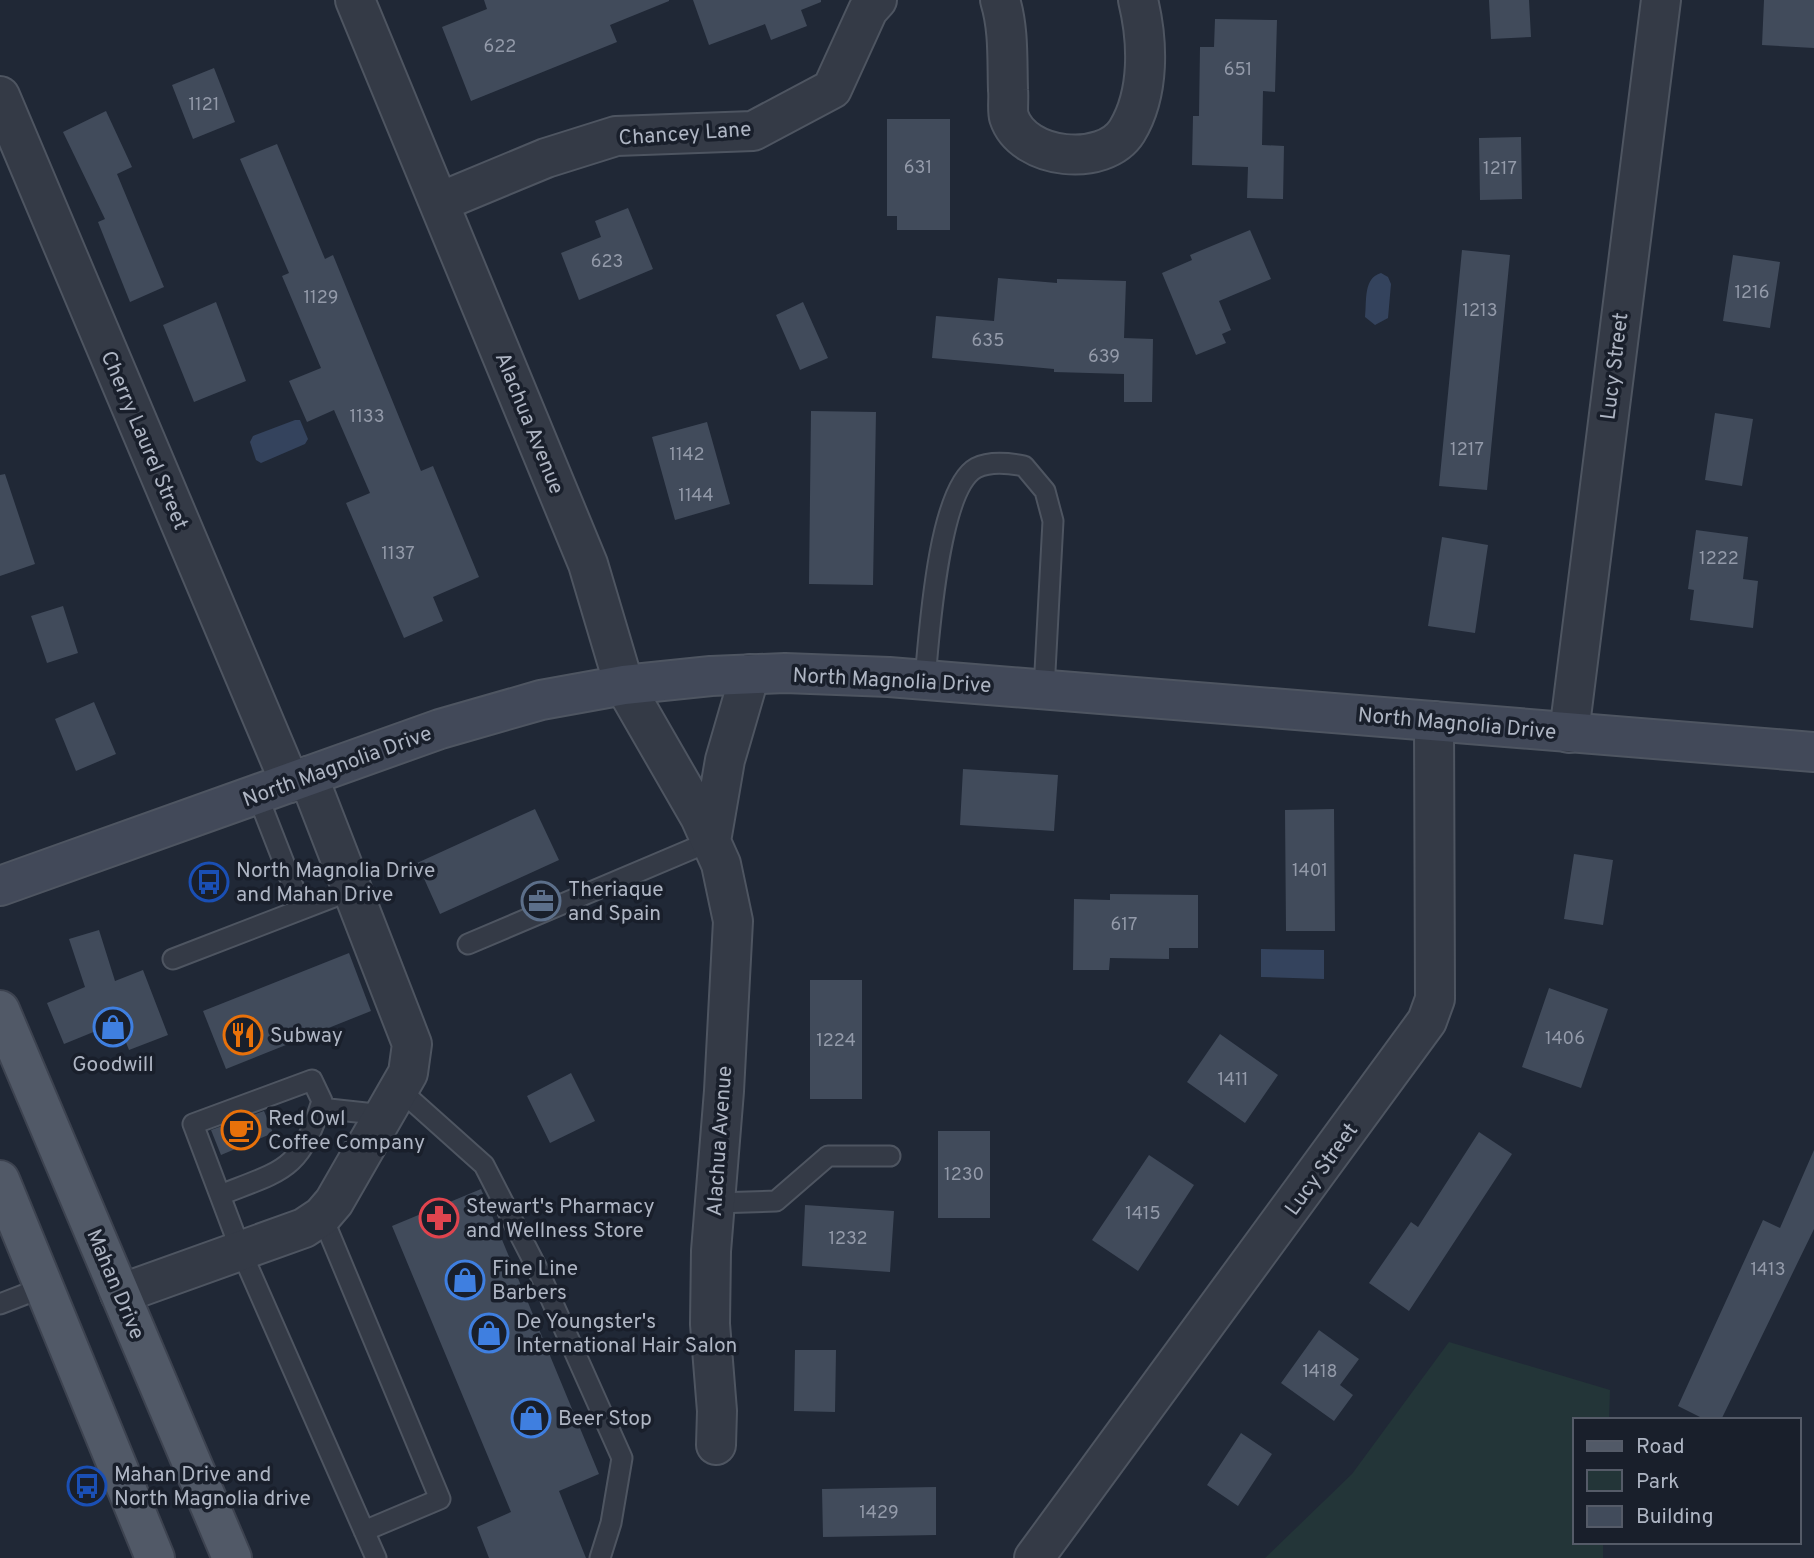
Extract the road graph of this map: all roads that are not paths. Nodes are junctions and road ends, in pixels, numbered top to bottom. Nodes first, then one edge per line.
1 (355, 0) edge
2 (877, 0) edge
3 (1000, 0) edge
4 (1138, 0) edge
5 (1661, 0) edge
6 (0, 96) edge
7 (440, 202) junction
8 (750, 674) junction
9 (925, 680) junction
10 (624, 685) junction
11 (1044, 690) junction
12 (1434, 722) junction
13 (1569, 733) junction
14 (1814, 752) edge
15 (285, 784) junction
16 (711, 841) junction
17 (0, 886) edge
18 (352, 890) junction
19 (302, 909) junction
20 (468, 944) dead end
21 (173, 959) dead end
22 (0, 1010) edge
23 (391, 1102) junction
24 (320, 1108) junction
25 (890, 1156) dead end
26 (0, 1180) edge
27 (220, 1195) junction
28 (715, 1203) junction
29 (322, 1216) junction
30 (241, 1251) junction
31 (44, 1287) junction
32 (120, 1294) junction
33 (0, 1304) edge
34 (716, 1445) dead end
35 (364, 1531) junction
36 (156, 1558) edge
37 (232, 1558) edge
38 (376, 1558) edge
39 (600, 1558) edge
40 (1034, 1558) edge

1 - 7 street, Alachua Avenue
2 - 7 street, Chancey Lane
3 - 4 street
5 - 13 street, Lucy Street
6 - 15 street, Cherry Laurel Street
7 - 10 street, Alachua Avenue
8 - 9 main road, North Magnolia Drive
8 - 10 main road, North Magnolia Drive
8 - 16 street
9 - 11 main road, North Magnolia Drive
9 - 11 lane
10 - 15 main road, North Magnolia Drive
10 - 16 street, Alachua Avenue
11 - 12 main road, North Magnolia Drive
12 - 13 main road, North Magnolia Drive
12 - 40 street, Lucy Street
13 - 14 main road, North Magnolia Drive
15 - 17 main road, North Magnolia Drive
15 - 18 street, Cherry Laurel Street
15 - 19 lane
16 - 20 lane
16 - 28 street, Alachua Avenue
18 - 19 lane
18 - 23 street, Cherry Laurel Street
19 - 21 lane
22 - 32 main road, Mahan Drive
23 - 24 lane
23 - 29 street, Cherry Laurel Street
23 - 39 lane
24 - 27 lane
24 - 27 lane
25 - 28 lane
26 - 31 main road
27 - 30 lane
28 - 34 street, Alachua Avenue
29 - 30 street, Cherry Laurel Street
29 - 35 lane
30 - 32 street, Cherry Laurel Street
30 - 35 lane
31 - 33 lane
31 - 36 main road
32 - 37 main road, Mahan Drive
35 - 38 lane

